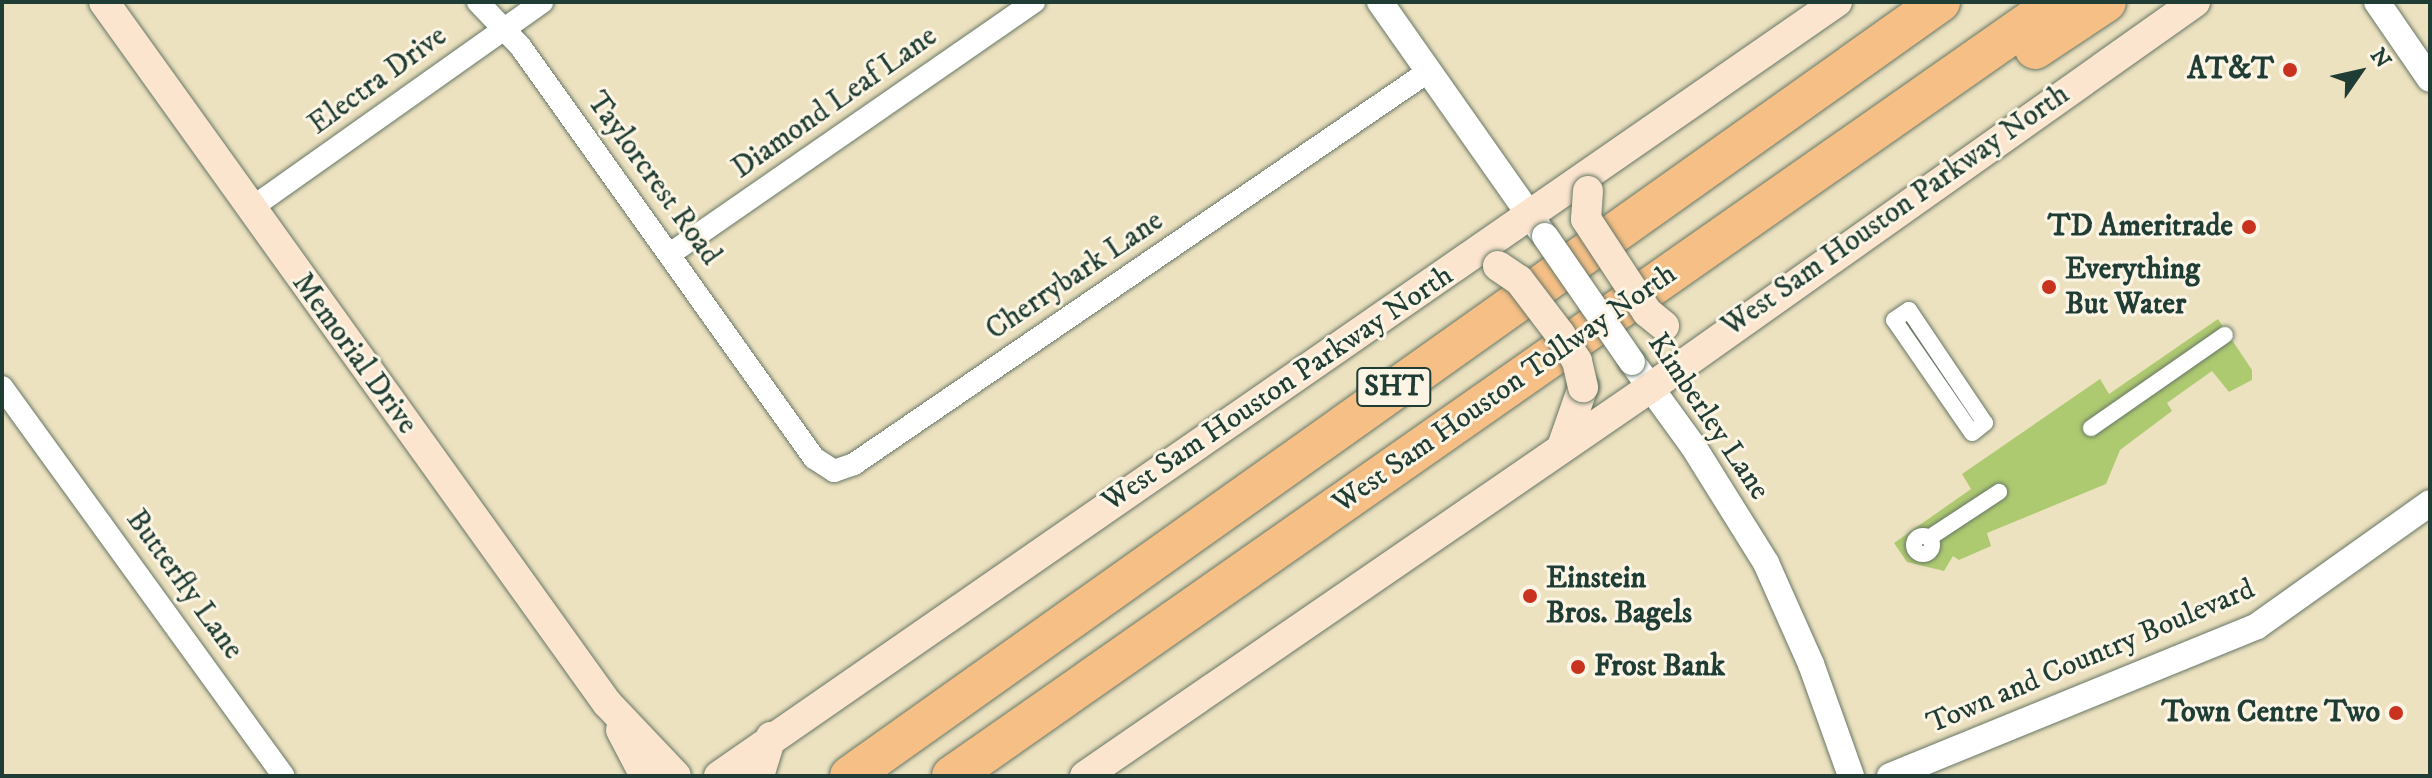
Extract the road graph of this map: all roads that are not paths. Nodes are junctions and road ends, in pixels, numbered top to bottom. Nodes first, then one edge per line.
1 (104, 2) edge
2 (478, 2) edge
3 (542, 2) edge
4 (1034, 2) edge
5 (1380, 2) edge
6 (1837, 2) edge
7 (1940, 2) edge
8 (2058, 2) edge
9 (2106, 2) edge
10 (2195, 2) edge
11 (2377, 2) edge
12 (502, 29) junction
13 (1429, 71) junction
14 (2430, 79) edge
15 (1605, 163) junction
16 (1819, 169) junction
17 (250, 209) junction
18 (1538, 226) junction
19 (670, 254) junction
20 (1458, 265) junction
21 (2225, 335) dead end
22 (1718, 336) junction
23 (1930, 342) junction
24 (1915, 352) junction
25 (1945, 363) junction
26 (1930, 373) junction
27 (1957, 382) junction
28 (2, 387) edge
29 (1650, 388) junction
30 (1943, 392) junction
31 (772, 397) joint
32 (2091, 428) dead end
33 (1562, 447) junction
34 (1999, 492) dead end
35 (2430, 503) edge
36 (1901, 560) dead end
37 (607, 703) junction
38 (771, 737) junction
39 (284, 776) edge
40 (645, 776) edge
41 (676, 776) edge
42 (719, 776) edge
43 (759, 776) edge
44 (850, 776) edge
45 (952, 776) edge
46 (1085, 776) edge
47 (1851, 776) edge
48 (1890, 776) edge

1 - 17 main road, Memorial Drive
2 - 12 street, Taylorcrest Road
3 - 12 street, Electra Drive
4 - 19 street, Diamond Leaf Lane
5 - 13 street, Kimberley Lane
6 - 15 main road, West Sam Houston Parkway North
7 - 44 highway, SHT
8 - 16 highway, West Sam Houston Tollway North / SHT
9 - 16 highway
10 - 22 main road, West Sam Houston Parkway North
11 - 14 street
12 - 17 street, Electra Drive
12 - 19 street, Taylorcrest Road
13 - 18 street, Kimberley Lane
13 - 31 street, Cherrybark Lane
15 - 18 main road, West Sam Houston Parkway North
15 - 22 main road, bridge
16 - 45 highway, West Sam Houston Tollway North / SHT
17 - 37 main road, Memorial Drive
18 - 20 main road, West Sam Houston Parkway North
18 - 29 street, Kimberley Lane, bridge
19 - 31 street, Taylorcrest Road
20 - 33 main road, bridge
20 - 38 main road, West Sam Houston Parkway North
21 - 32 street
22 - 29 main road, West Sam Houston Parkway North
23 - 24 street
23 - 24 street
23 - 25 street
24 - 26 street
25 - 26 street
25 - 27 street
26 - 30 street
27 - 30 street
27 - 30 street
28 - 39 street, Butterfly Lane
29 - 33 main road, West Sam Houston Parkway North
29 - 47 street, Kimberley Lane
33 - 46 main road, West Sam Houston Parkway North
34 - 36 street
35 - 48 street, Town and Country Boulevard
37 - 40 main road, Memorial Drive
37 - 41 main road, Memorial Drive
38 - 42 main road, West Sam Houston Parkway North
38 - 43 main road

